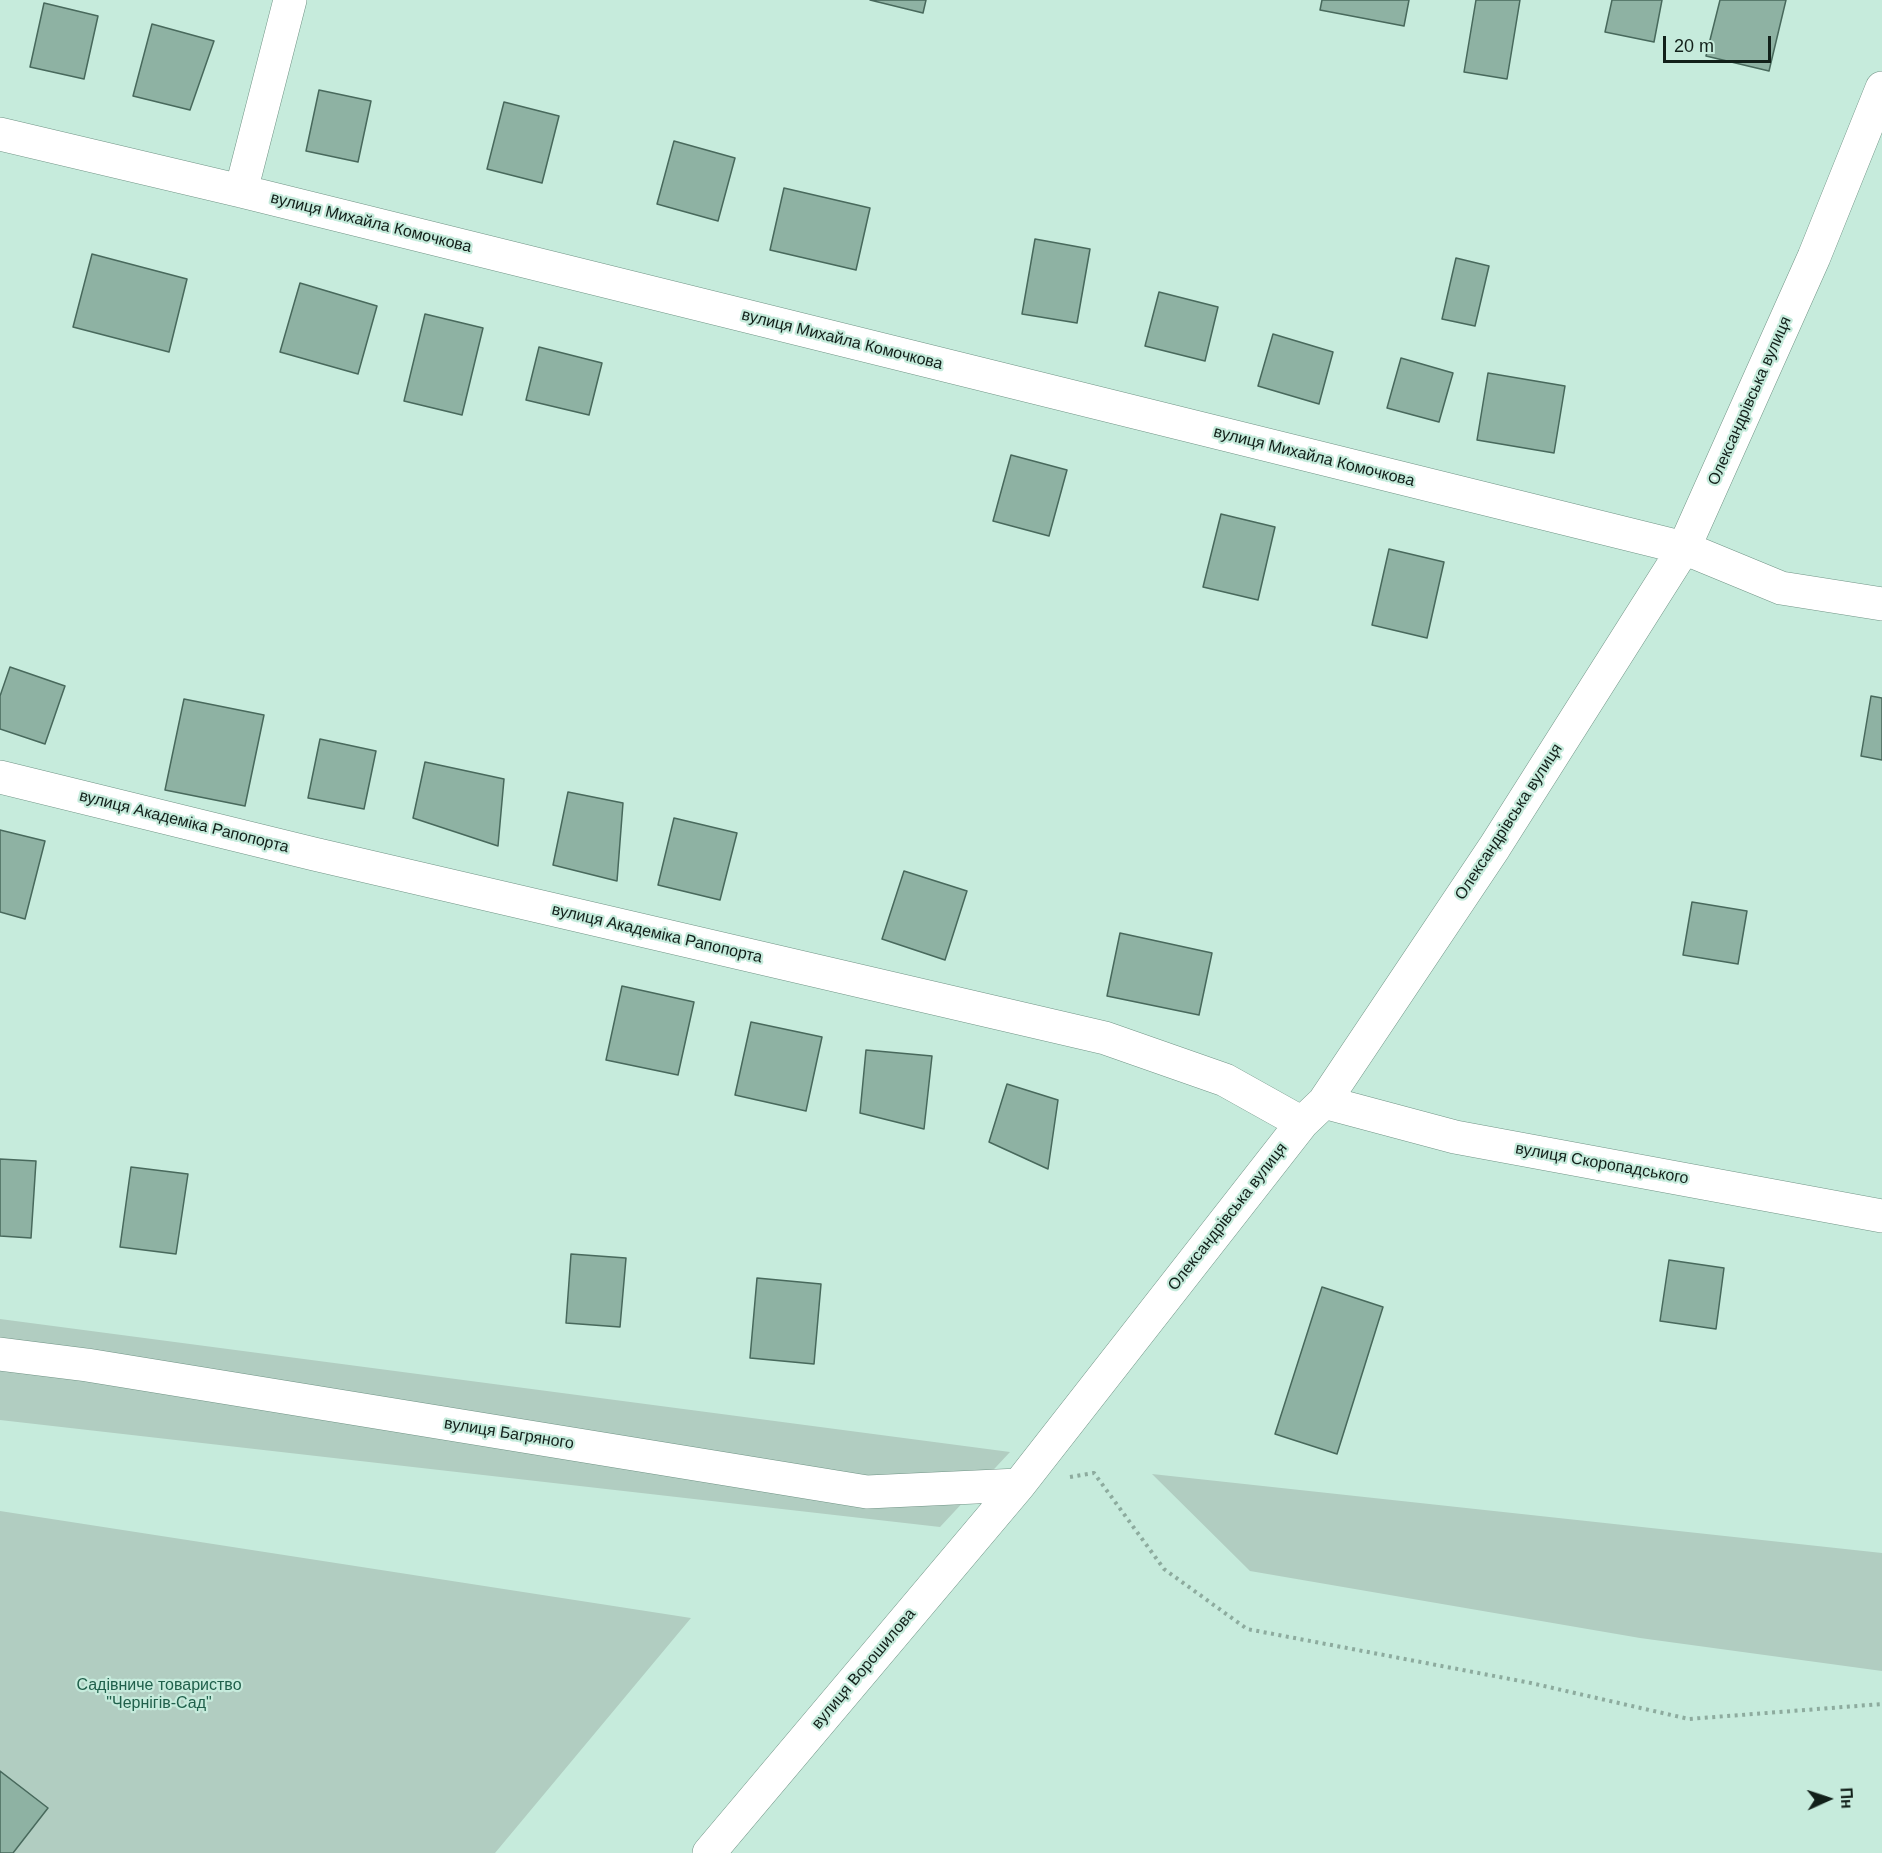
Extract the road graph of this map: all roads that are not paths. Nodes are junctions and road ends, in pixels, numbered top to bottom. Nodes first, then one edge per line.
1 (290, 0) edge
2 (1882, 88) edge
3 (0, 134) edge
4 (240, 191) junction
5 (1684, 548) junction
6 (1882, 604) edge
7 (0, 777) edge
8 (1313, 1112) junction
9 (1882, 1216) edge
10 (0, 1354) edge
11 (1019, 1485) junction
12 (709, 1853) edge

1 - 4 street
2 - 5 street, Олександрівська вулиця
3 - 4 street, вулиця Михайла Комочкова
4 - 5 street, вулиця Михайла Комочкова
5 - 6 street, вулиця Михайла Комочкова
5 - 8 street, Олександрівська вулиця
7 - 8 street, вулиця Академіка Рапопорта
8 - 9 street, вулиця Скоропадського
8 - 11 street, Олександрівська вулиця
10 - 11 street, вулиця Багряного
11 - 12 street, вулиця Ворошилова

